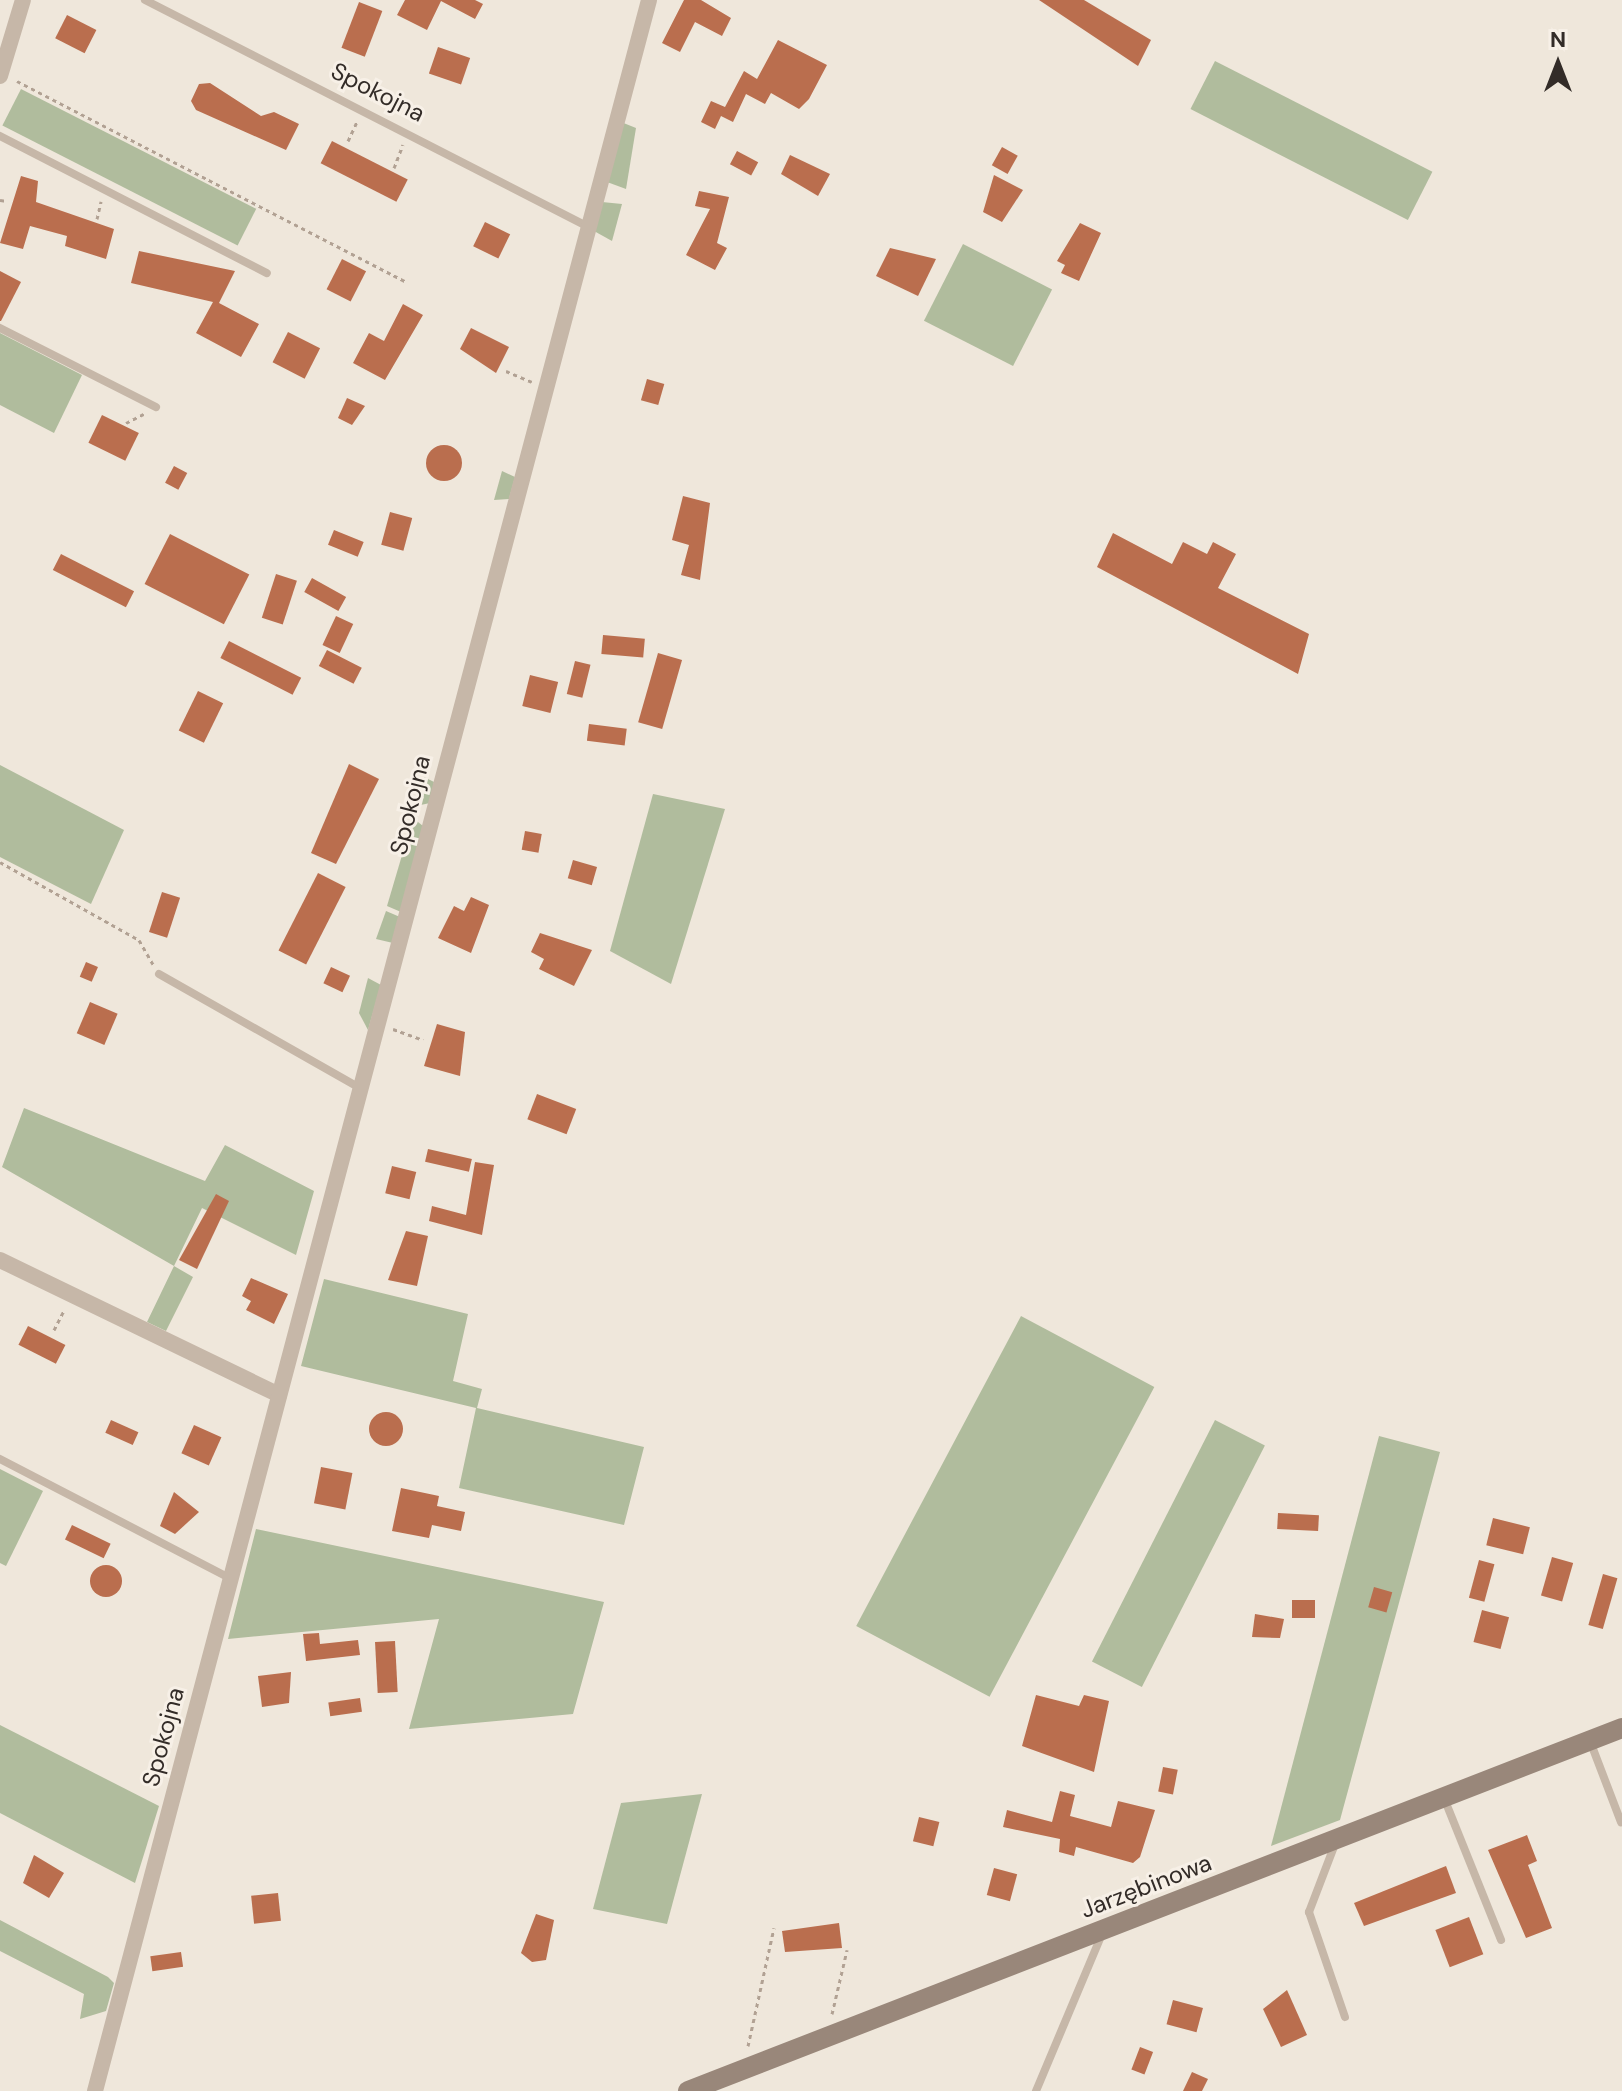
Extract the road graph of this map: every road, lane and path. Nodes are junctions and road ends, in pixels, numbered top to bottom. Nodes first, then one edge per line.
1 (23, 0) edge
2 (145, 0) edge
3 (649, 0) edge
4 (0, 74) edge
5 (362, 111) junction
6 (408, 135) junction
7 (0, 136) edge
8 (348, 141) dead end
9 (394, 168) dead end
10 (104, 189) junction
11 (0, 200) edge
12 (7, 201) dead end
13 (97, 219) dead end
14 (588, 227) junction
15 (267, 273) dead end
16 (405, 281) dead end
17 (0, 328) edge
18 (506, 371) dead end
19 (546, 388) junction
20 (156, 407) dead end
21 (0, 862) edge
22 (159, 974) joint
23 (377, 1025) junction
24 (423, 1040) dead end
25 (360, 1088) junction
26 (0, 1260) edge
27 (71, 1296) junction
28 (54, 1330) dead end
29 (279, 1395) junction
30 (0, 1459) edge
31 (230, 1578) junction
32 (1622, 1728) edge
33 (1590, 1740) junction
34 (1444, 1798) junction
35 (1621, 1822) edge
36 (1337, 1839) junction
37 (774, 1928) dead end
38 (1104, 1929) junction
39 (1501, 1940) dead end
40 (847, 1950) dead end
41 (1345, 2017) dead end
42 (826, 2037) junction
43 (743, 2069) junction
44 (95, 2091) edge
45 (688, 2091) edge
46 (1036, 2091) edge

1 - 4 street
2 - 5 lane, Spokojna
3 - 14 street, Spokojna
4 - 16 path
5 - 6 lane, Spokojna
5 - 8 path
6 - 9 path
6 - 14 lane, Spokojna
7 - 10 lane
10 - 13 path
10 - 15 lane
11 - 12 path
14 - 19 street, Spokojna
17 - 20 lane
18 - 19 path
19 - 23 street, Spokojna
21 - 22 path
22 - 25 lane
23 - 24 path
23 - 25 street, Spokojna
25 - 29 street, Spokojna
26 - 27 street
27 - 28 path
27 - 29 street
29 - 31 street, Spokojna
30 - 31 lane
31 - 44 street, Spokojna
32 - 33 street, Jarzębinowa
33 - 34 street, Jarzębinowa
33 - 35 lane
34 - 36 street, Jarzębinowa
34 - 39 lane
36 - 38 street, Jarzębinowa
36 - 41 lane
37 - 43 path
38 - 42 street, Jarzębinowa
38 - 46 lane
40 - 42 path
42 - 43 street, Jarzębinowa
43 - 45 street, Jarzębinowa

